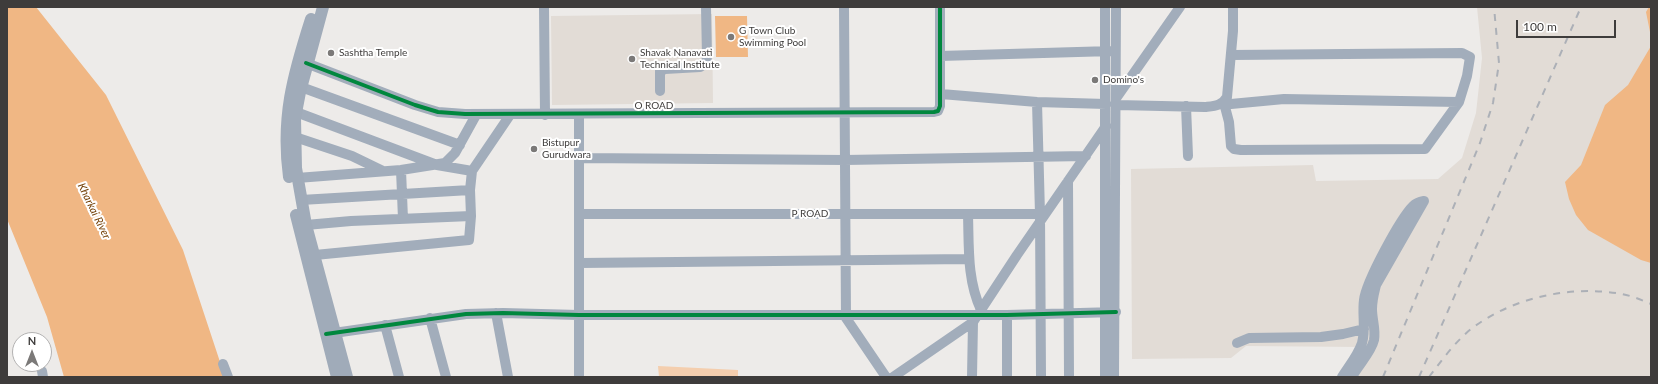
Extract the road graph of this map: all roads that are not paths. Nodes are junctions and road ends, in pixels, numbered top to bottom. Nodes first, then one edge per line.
1 (314, 7) edge
2 (322, 7) edge
3 (540, 7) edge
4 (544, 7) edge
5 (553, 7) edge
6 (706, 7) edge
7 (844, 7) edge
8 (940, 7) edge
9 (1105, 7) edge
10 (1116, 7) edge
11 (1180, 7) edge
12 (1233, 7) edge
13 (1116, 50) junction
14 (1105, 51) junction
15 (1231, 55) junction
16 (940, 56) junction
17 (306, 63) junction
18 (301, 87) junction
19 (660, 91) dead end
20 (940, 94) junction
21 (1117, 101) junction
22 (1037, 102) junction
23 (1459, 102) junction
24 (1224, 103) junction
25 (1106, 104) junction
26 (1186, 106) junction
27 (296, 112) junction
28 (845, 113) junction
29 (476, 114) junction
30 (579, 114) junction
31 (510, 115) junction
32 (545, 115) junction
33 (1106, 126) junction
34 (295, 137) junction
35 (460, 145) junction
36 (1086, 156) junction
37 (1188, 156) dead end
38 (1039, 157) junction
39 (579, 158) junction
40 (845, 160) junction
41 (437, 165) junction
42 (401, 170) junction
43 (382, 171) junction
44 (472, 171) junction
45 (297, 178) junction
46 (1068, 181) junction
47 (470, 190) junction
48 (402, 194) junction
49 (301, 200) junction
50 (579, 214) junction
51 (846, 214) junction
52 (968, 214) junction
53 (471, 216) junction
54 (1041, 218) junction
55 (403, 219) junction
56 (306, 224) junction
57 (315, 255) junction
58 (969, 259) junction
59 (845, 261) junction
60 (580, 263) junction
61 (496, 313) junction
62 (1111, 313) junction
63 (1070, 314) junction
64 (579, 315) junction
65 (846, 315) junction
66 (1006, 315) junction
67 (1042, 315) junction
68 (977, 316) junction
69 (430, 318) junction
70 (385, 325) junction
71 (1364, 329) junction
72 (331, 333) junction
73 (1237, 343) dead end
74 (223, 364) dead end
75 (228, 377) edge
76 (337, 377) edge
77 (347, 377) edge
78 (399, 377) edge
79 (446, 377) edge
80 (508, 377) edge
81 (579, 377) edge
82 (886, 377) edge
83 (893, 377) edge
84 (972, 377) edge
85 (1007, 377) edge
86 (1041, 377) edge
87 (1069, 377) edge
88 (1105, 377) edge
89 (1114, 377) edge
90 (1342, 377) edge
91 (1352, 377) edge

1 - 72 main road
2 - 17 main road
3 - 4 street
4 - 5 street
4 - 32 street
6 - 19 street
7 - 28 street
8 - 16 street
9 - 14 street
10 - 13 street
11 - 21 street
12 - 15 street
13 - 14 street
13 - 21 street
14 - 16 street
14 - 25 street
15 - 23 street
15 - 24 street
16 - 20 street
17 - 18 main road
17 - 29 street, O ROAD
18 - 27 main road
18 - 35 street
20 - 22 street
20 - 28 street, O ROAD
21 - 26 street
21 - 62 street
22 - 25 street
22 - 38 street
23 - 24 street
23 - 24 street
24 - 26 street
25 - 33 street
26 - 37 street
27 - 34 main road
27 - 41 street
28 - 30 street, O ROAD
28 - 40 street
29 - 31 street, O ROAD
29 - 35 street
30 - 32 street, O ROAD
30 - 39 street
31 - 32 street, O ROAD
31 - 44 street
33 - 36 street
33 - 62 street
34 - 43 street
34 - 45 main road
35 - 41 street
36 - 38 street
36 - 46 street
38 - 40 street
38 - 54 street
39 - 40 street
39 - 50 street
40 - 51 street
41 - 42 street
41 - 44 street
42 - 43 street
42 - 48 street
43 - 45 street
44 - 47 street
45 - 49 main road
46 - 54 street
46 - 63 street
47 - 48 street
47 - 53 street
48 - 49 street
48 - 55 street
49 - 56 main road
50 - 51 street, P ROAD
50 - 60 street
51 - 52 street, P ROAD
51 - 59 street
52 - 54 street, P ROAD
52 - 58 street
53 - 55 street
53 - 57 street
54 - 67 street
54 - 68 street
55 - 56 street
56 - 57 main road
57 - 72 main road
58 - 59 street
58 - 68 street
59 - 60 street
59 - 65 street
60 - 64 street
61 - 64 street
61 - 69 street
61 - 80 street
62 - 63 street
62 - 88 street
62 - 89 street
63 - 67 street
63 - 87 street
64 - 65 street
64 - 81 street
65 - 68 street
65 - 82 street
66 - 67 street
66 - 68 street
66 - 85 street
67 - 86 street
68 - 83 street
68 - 84 street
69 - 70 street
69 - 79 street
70 - 72 street
70 - 78 street
71 - 73 street
71 - 90 street
71 - 91 street
72 - 76 main road
72 - 77 main road
74 - 75 street

